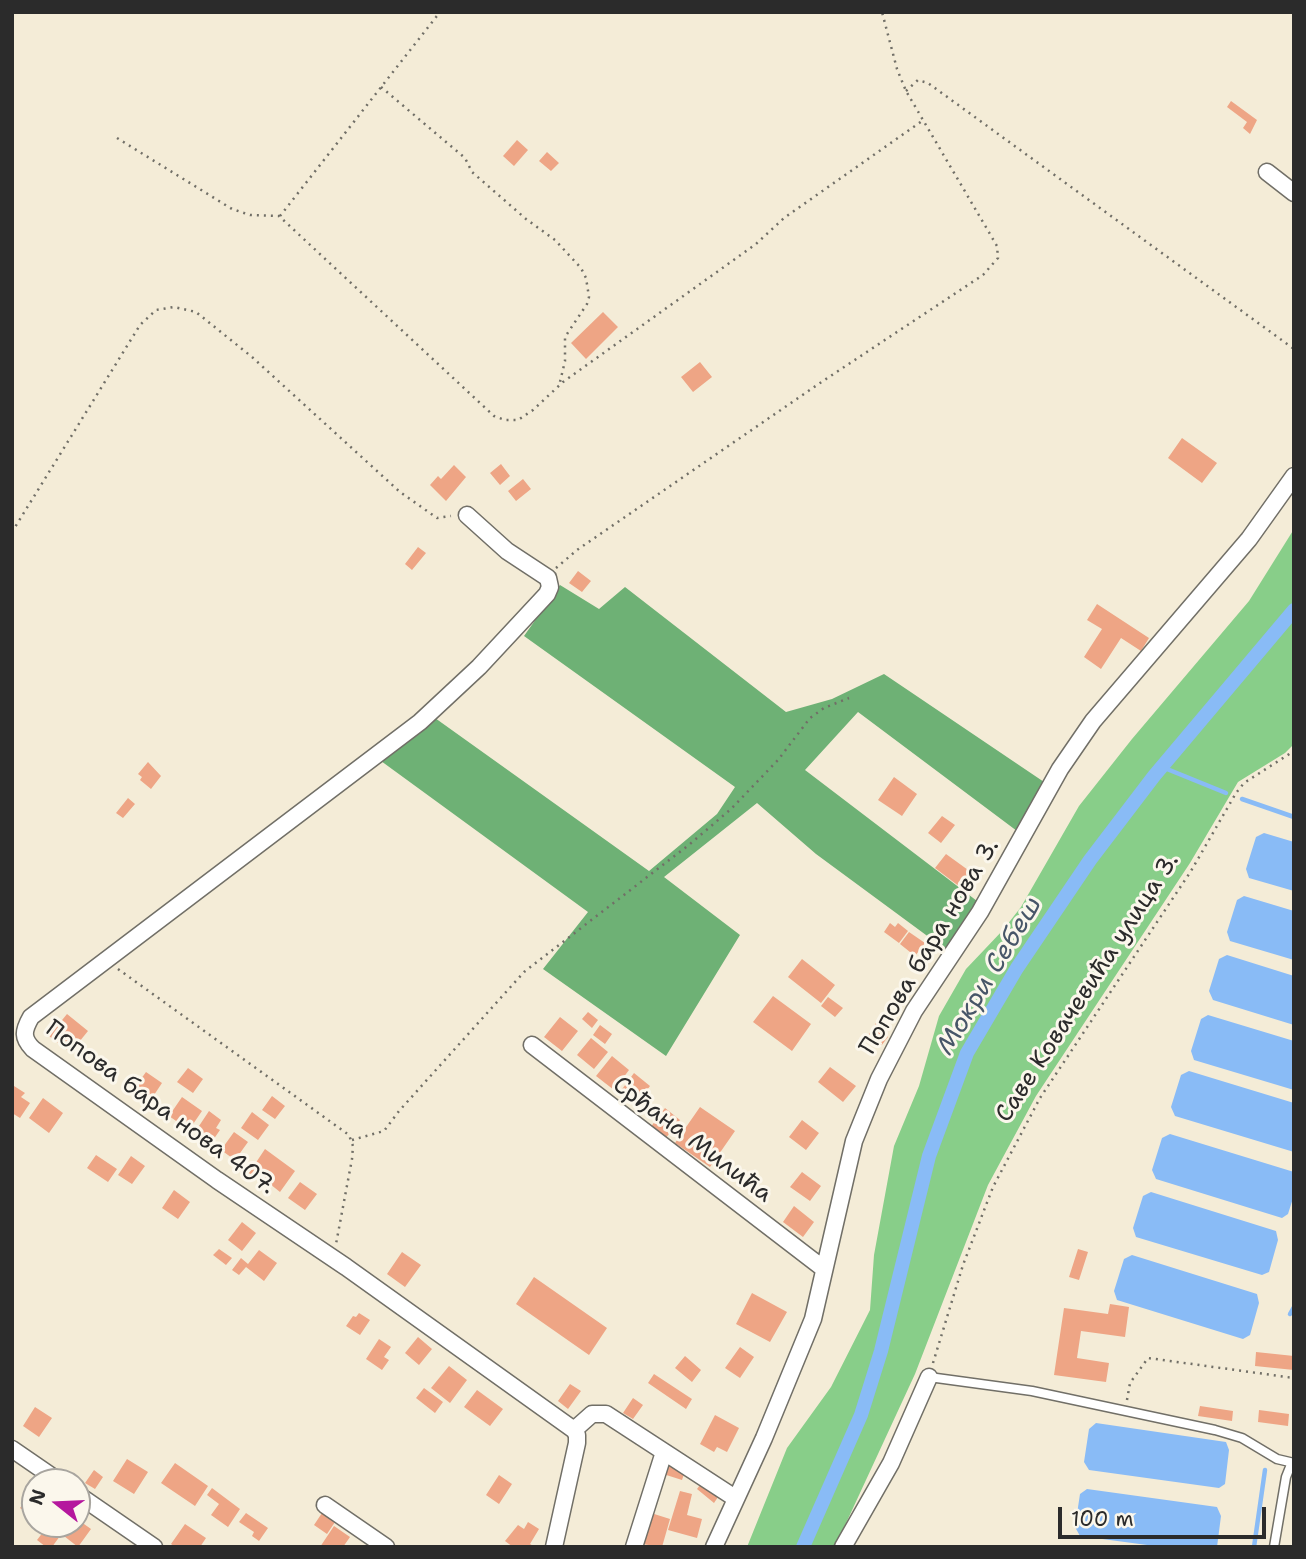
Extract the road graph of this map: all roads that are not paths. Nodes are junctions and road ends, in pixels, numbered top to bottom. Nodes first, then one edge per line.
1 (1267, 172) dead end
2 (1294, 193) edge
3 (1294, 476) edge
4 (467, 515) road end
5 (18, 1037) edge
6 (532, 1045) dead end
7 (824, 1269) junction
8 (929, 1377) joint
9 (574, 1430) junction
10 (12, 1449) edge
11 (664, 1451) junction
12 (1294, 1464) edge
13 (40, 1468) edge
14 (735, 1499) junction
15 (91, 1504) edge
16 (326, 1505) dead end
17 (155, 1547) edge
18 (386, 1547) edge
19 (554, 1547) edge
20 (634, 1547) edge
21 (714, 1547) edge
22 (843, 1547) edge
23 (1274, 1547) edge

1 - 2 street
3 - 7 street, Попова бара нова 3.
4 - 5 street, Попова бара нова 407.
5 - 9 street, Попова бара нова 407.
6 - 7 street, Срђана Милића
7 - 14 street, Попова бара нова 3.
8 - 12 lane
8 - 22 street
9 - 11 street
9 - 19 street
10 - 13 street
11 - 14 street
11 - 20 street
12 - 23 lane
14 - 21 street, Попова бара нова 3.
15 - 17 street
16 - 18 street

